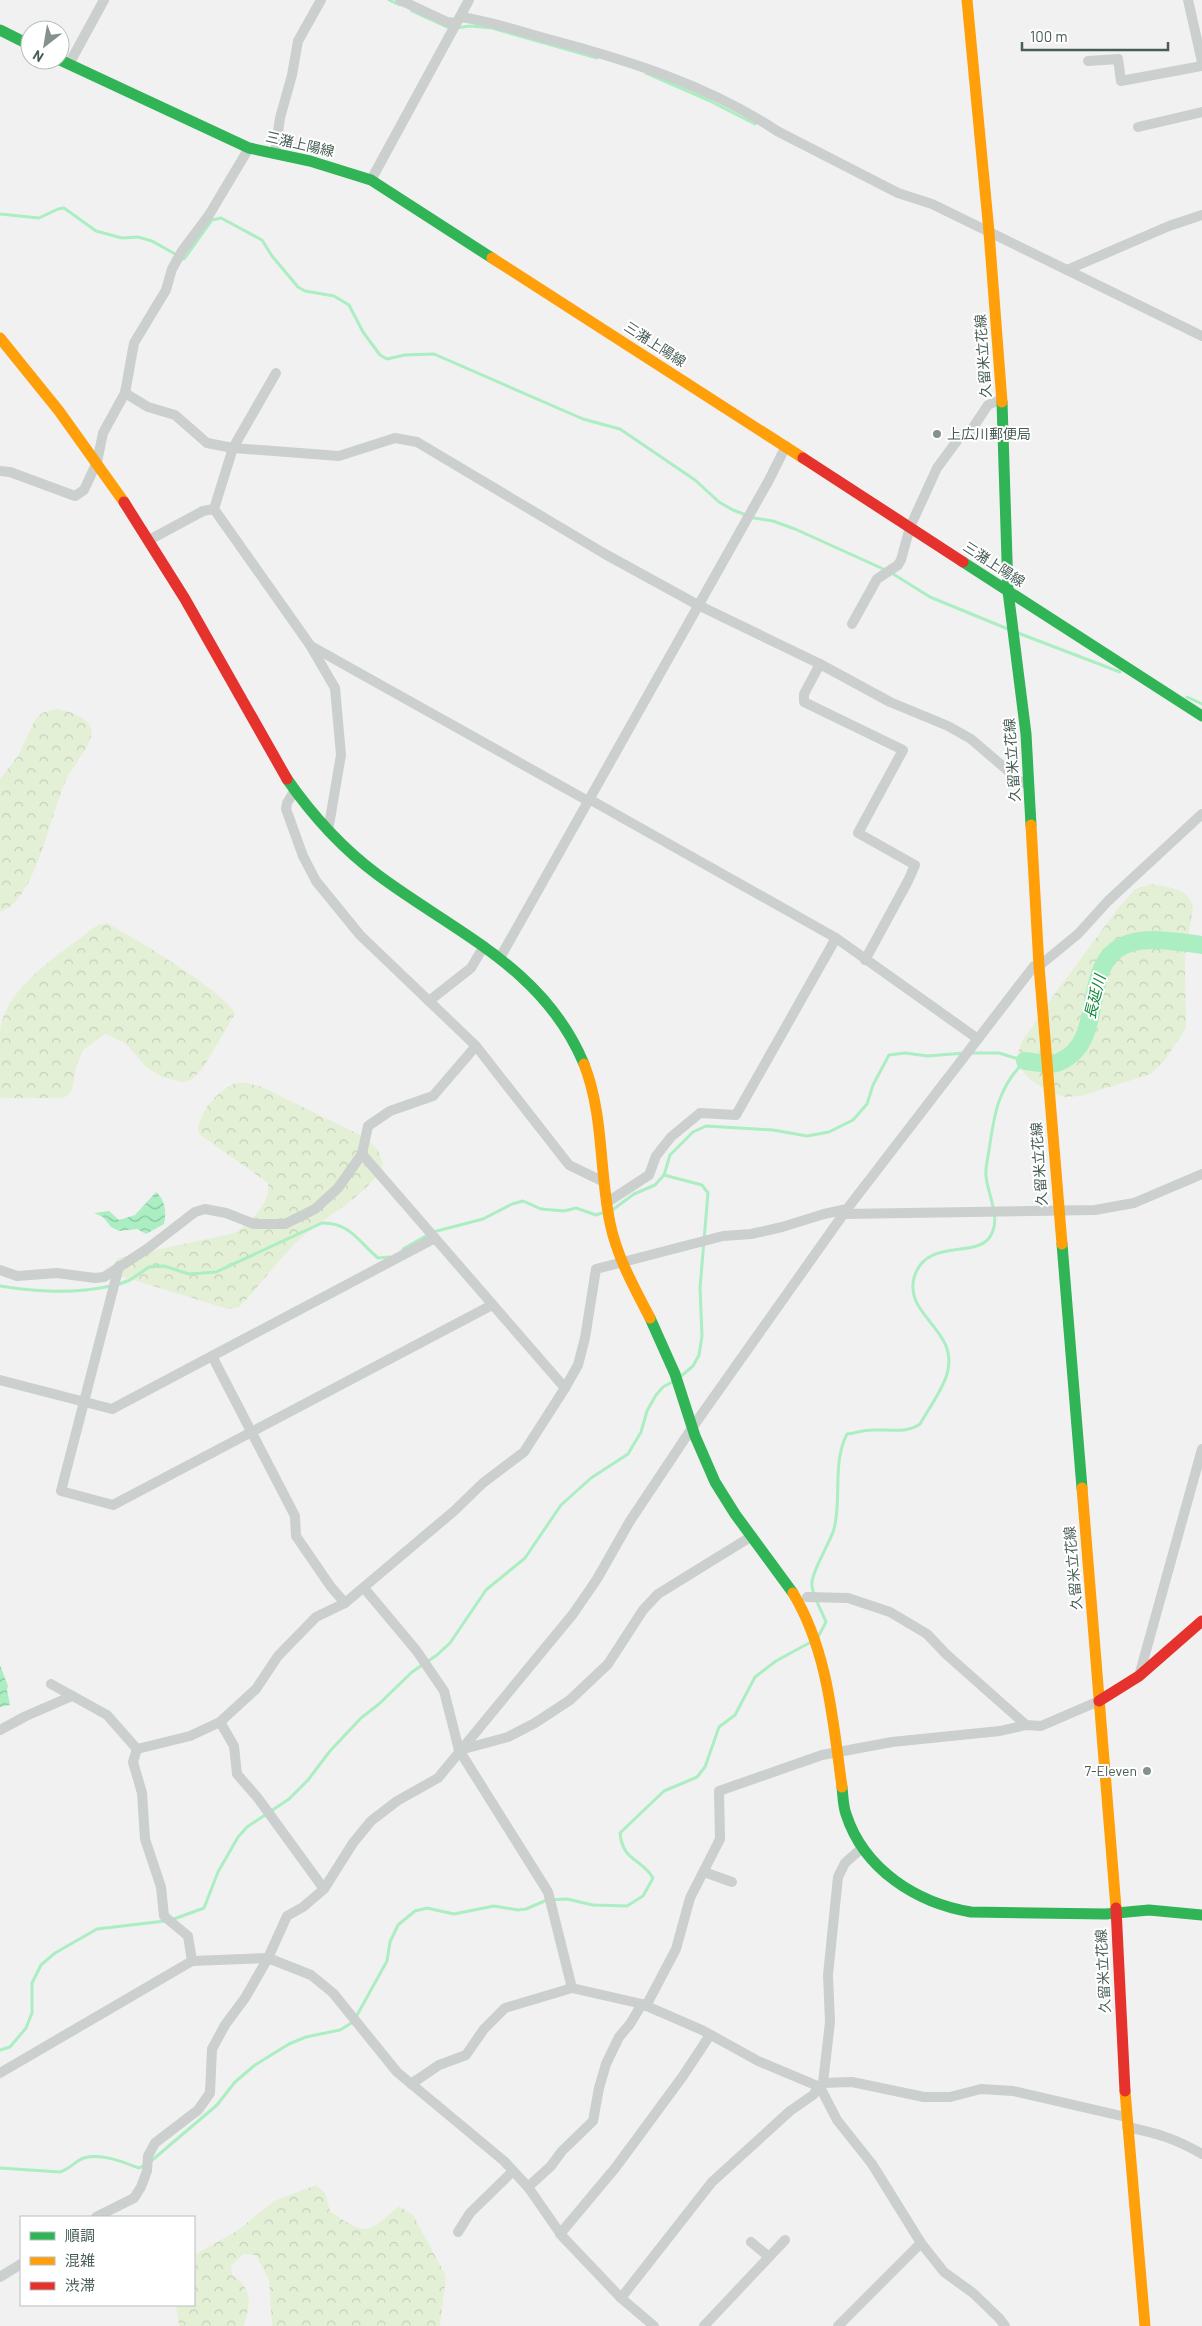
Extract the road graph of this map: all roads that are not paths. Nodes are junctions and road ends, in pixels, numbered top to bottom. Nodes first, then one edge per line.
1 (104, 0) edge
2 (321, 0) edge
3 (400, 0) edge
4 (469, 0) edge
5 (967, 0) edge
6 (1188, 0) edge
7 (458, 20) junction
8 (0, 30) edge
9 (20, 40) edge
10 (70, 53) edge
11 (1088, 61) dead end
12 (1202, 62) edge
13 (70, 65) edge
14 (1202, 66) edge
15 (1202, 112) edge
16 (1138, 127) dead end
17 (249, 148) junction
18 (275, 154) junction
19 (371, 180) junction
20 (1202, 216) edge
21 (989, 232) junction
22 (1067, 270) junction
23 (1202, 336) edge
24 (0, 338) edge
25 (276, 373) dead end
26 (125, 393) junction
27 (1002, 399) junction
28 (786, 446) junction
29 (233, 448) junction
30 (98, 462) junction
31 (0, 471) edge
32 (214, 509) junction
33 (910, 527) junction
34 (149, 540) junction
35 (1008, 591) junction
36 (698, 605) junction
37 (852, 624) dead end
38 (310, 645) junction
39 (820, 664) junction
40 (1202, 716) edge
41 (1029, 785) junction
42 (296, 790) junction
43 (589, 800) junction
44 (1202, 814) edge
45 (328, 830) junction
46 (836, 938) junction
47 (484, 946) junction
48 (501, 956) junction
49 (865, 960) junction
50 (1038, 966) junction
51 (429, 1001) junction
52 (978, 1038) junction
53 (476, 1046) junction
54 (362, 1154) junction
55 (1202, 1174) edge
56 (602, 1181) junction
57 (606, 1204) junction
58 (1057, 1210) junction
59 (846, 1212) junction
60 (435, 1238) junction
61 (621, 1261) junction
62 (119, 1266) junction
63 (0, 1270) edge
64 (492, 1305) junction
65 (212, 1356) junction
66 (0, 1380) edge
67 (565, 1388) junction
68 (84, 1403) junction
69 (692, 1428) junction
70 (252, 1432) junction
71 (1202, 1449) edge
72 (752, 1536) junction
73 (364, 1588) junction
74 (807, 1597) dead end
75 (345, 1603) junction
76 (1202, 1621) edge
77 (1139, 1676) junction
78 (51, 1684) dead end
79 (72, 1696) junction
80 (1099, 1701) junction
81 (220, 1722) junction
82 (1026, 1724) junction
83 (0, 1730) edge
84 (137, 1750) junction
85 (459, 1750) junction
86 (836, 1752) junction
87 (863, 1847) junction
88 (704, 1872) junction
89 (732, 1882) dead end
90 (324, 1890) junction
91 (1116, 1914) junction
92 (1202, 1915) edge
93 (268, 1958) junction
94 (192, 1961) junction
95 (572, 1988) junction
96 (644, 2005) junction
97 (710, 2035) junction
98 (0, 2073) edge
99 (411, 2084) junction
100 (822, 2085) junction
101 (1127, 2122) junction
102 (1202, 2154) edge
103 (513, 2171) junction
104 (528, 2187) junction
105 (98, 2216) edge
106 (458, 2232) dead end
107 (560, 2234) junction
108 (785, 2240) dead end
109 (751, 2242) dead end
110 (920, 2243) junction
111 (768, 2256) junction
112 (20, 2265) edge
113 (0, 2277) edge
114 (621, 2298) junction
115 (654, 2326) edge
116 (704, 2326) edge
117 (838, 2326) edge
118 (1004, 2326) edge
119 (1145, 2326) edge

1 - 10 street
2 - 18 street
3 - 7 street
4 - 7 street
5 - 21 main road, 久留米立花線
6 - 12 street
7 - 19 street
7 - 21 street
8 - 9 main road
11 - 14 street
13 - 17 main road, 三潴上陽線
15 - 16 street
17 - 18 main road, 三潴上陽線
17 - 26 street
18 - 19 main road, 三潴上陽線
19 - 28 main road, 三潴上陽線
20 - 22 street
21 - 22 street
21 - 27 main road, 久留米立花線
22 - 23 street
24 - 30 main road
25 - 29 street
26 - 29 street
26 - 30 street
27 - 33 street
27 - 35 main road, 久留米立花線
28 - 33 main road, 三潴上陽線
28 - 36 street
29 - 32 street
29 - 36 street
30 - 31 street
30 - 34 main road
32 - 34 street
32 - 38 street
33 - 35 main road, 三潴上陽線
33 - 37 street
34 - 42 main road
35 - 40 main road, 三潴上陽線
35 - 41 main road, 久留米立花線
36 - 39 street
36 - 43 street
38 - 43 street
38 - 45 street
39 - 41 street
39 - 49 street
41 - 50 main road, 久留米立花線
42 - 45 main road
42 - 51 street
43 - 46 street
43 - 48 street
44 - 50 street
45 - 47 main road
46 - 49 street
46 - 57 street
47 - 48 main road
47 - 51 street
48 - 56 main road
49 - 52 street
50 - 52 street
50 - 58 main road, 久留米立花線
51 - 53 street
52 - 59 street
53 - 54 street
53 - 56 street
54 - 60 street
54 - 62 street
55 - 58 street
56 - 57 main road
57 - 61 main road
58 - 59 street
58 - 80 main road, 久留米立花線
59 - 61 street
59 - 69 street
60 - 64 street
60 - 65 street
61 - 67 street
61 - 69 main road
62 - 63 street
62 - 68 street
64 - 67 street
64 - 70 street
65 - 68 street
65 - 70 street
66 - 68 street
67 - 73 street
68 - 70 street
69 - 72 main road
69 - 85 street
70 - 75 street
71 - 77 street
72 - 85 street
72 - 86 main road
73 - 75 street
73 - 85 street
74 - 82 street
75 - 81 street
76 - 77 main road
77 - 80 main road
78 - 79 street
79 - 83 street
79 - 84 street
80 - 82 street
80 - 91 main road, 久留米立花線
81 - 84 street
81 - 90 street
82 - 86 street
84 - 94 street
85 - 90 street
85 - 95 street
86 - 87 main road
86 - 88 street
87 - 91 main road
87 - 100 street
88 - 89 street
88 - 96 street
90 - 93 street
91 - 92 main road
91 - 101 main road, 久留米立花線
93 - 94 street
93 - 99 street
93 - 105 street
94 - 98 street
95 - 96 street
95 - 99 street
96 - 97 street
96 - 104 street
97 - 100 street
97 - 107 street
99 - 103 street
100 - 101 street
100 - 110 street
100 - 114 street
101 - 102 street
101 - 119 main road, 久留米立花線
103 - 104 street
103 - 106 street
104 - 107 street
107 - 114 street
108 - 111 street
109 - 111 street
110 - 117 street
110 - 118 street
111 - 116 street
112 - 113 street
114 - 115 street

